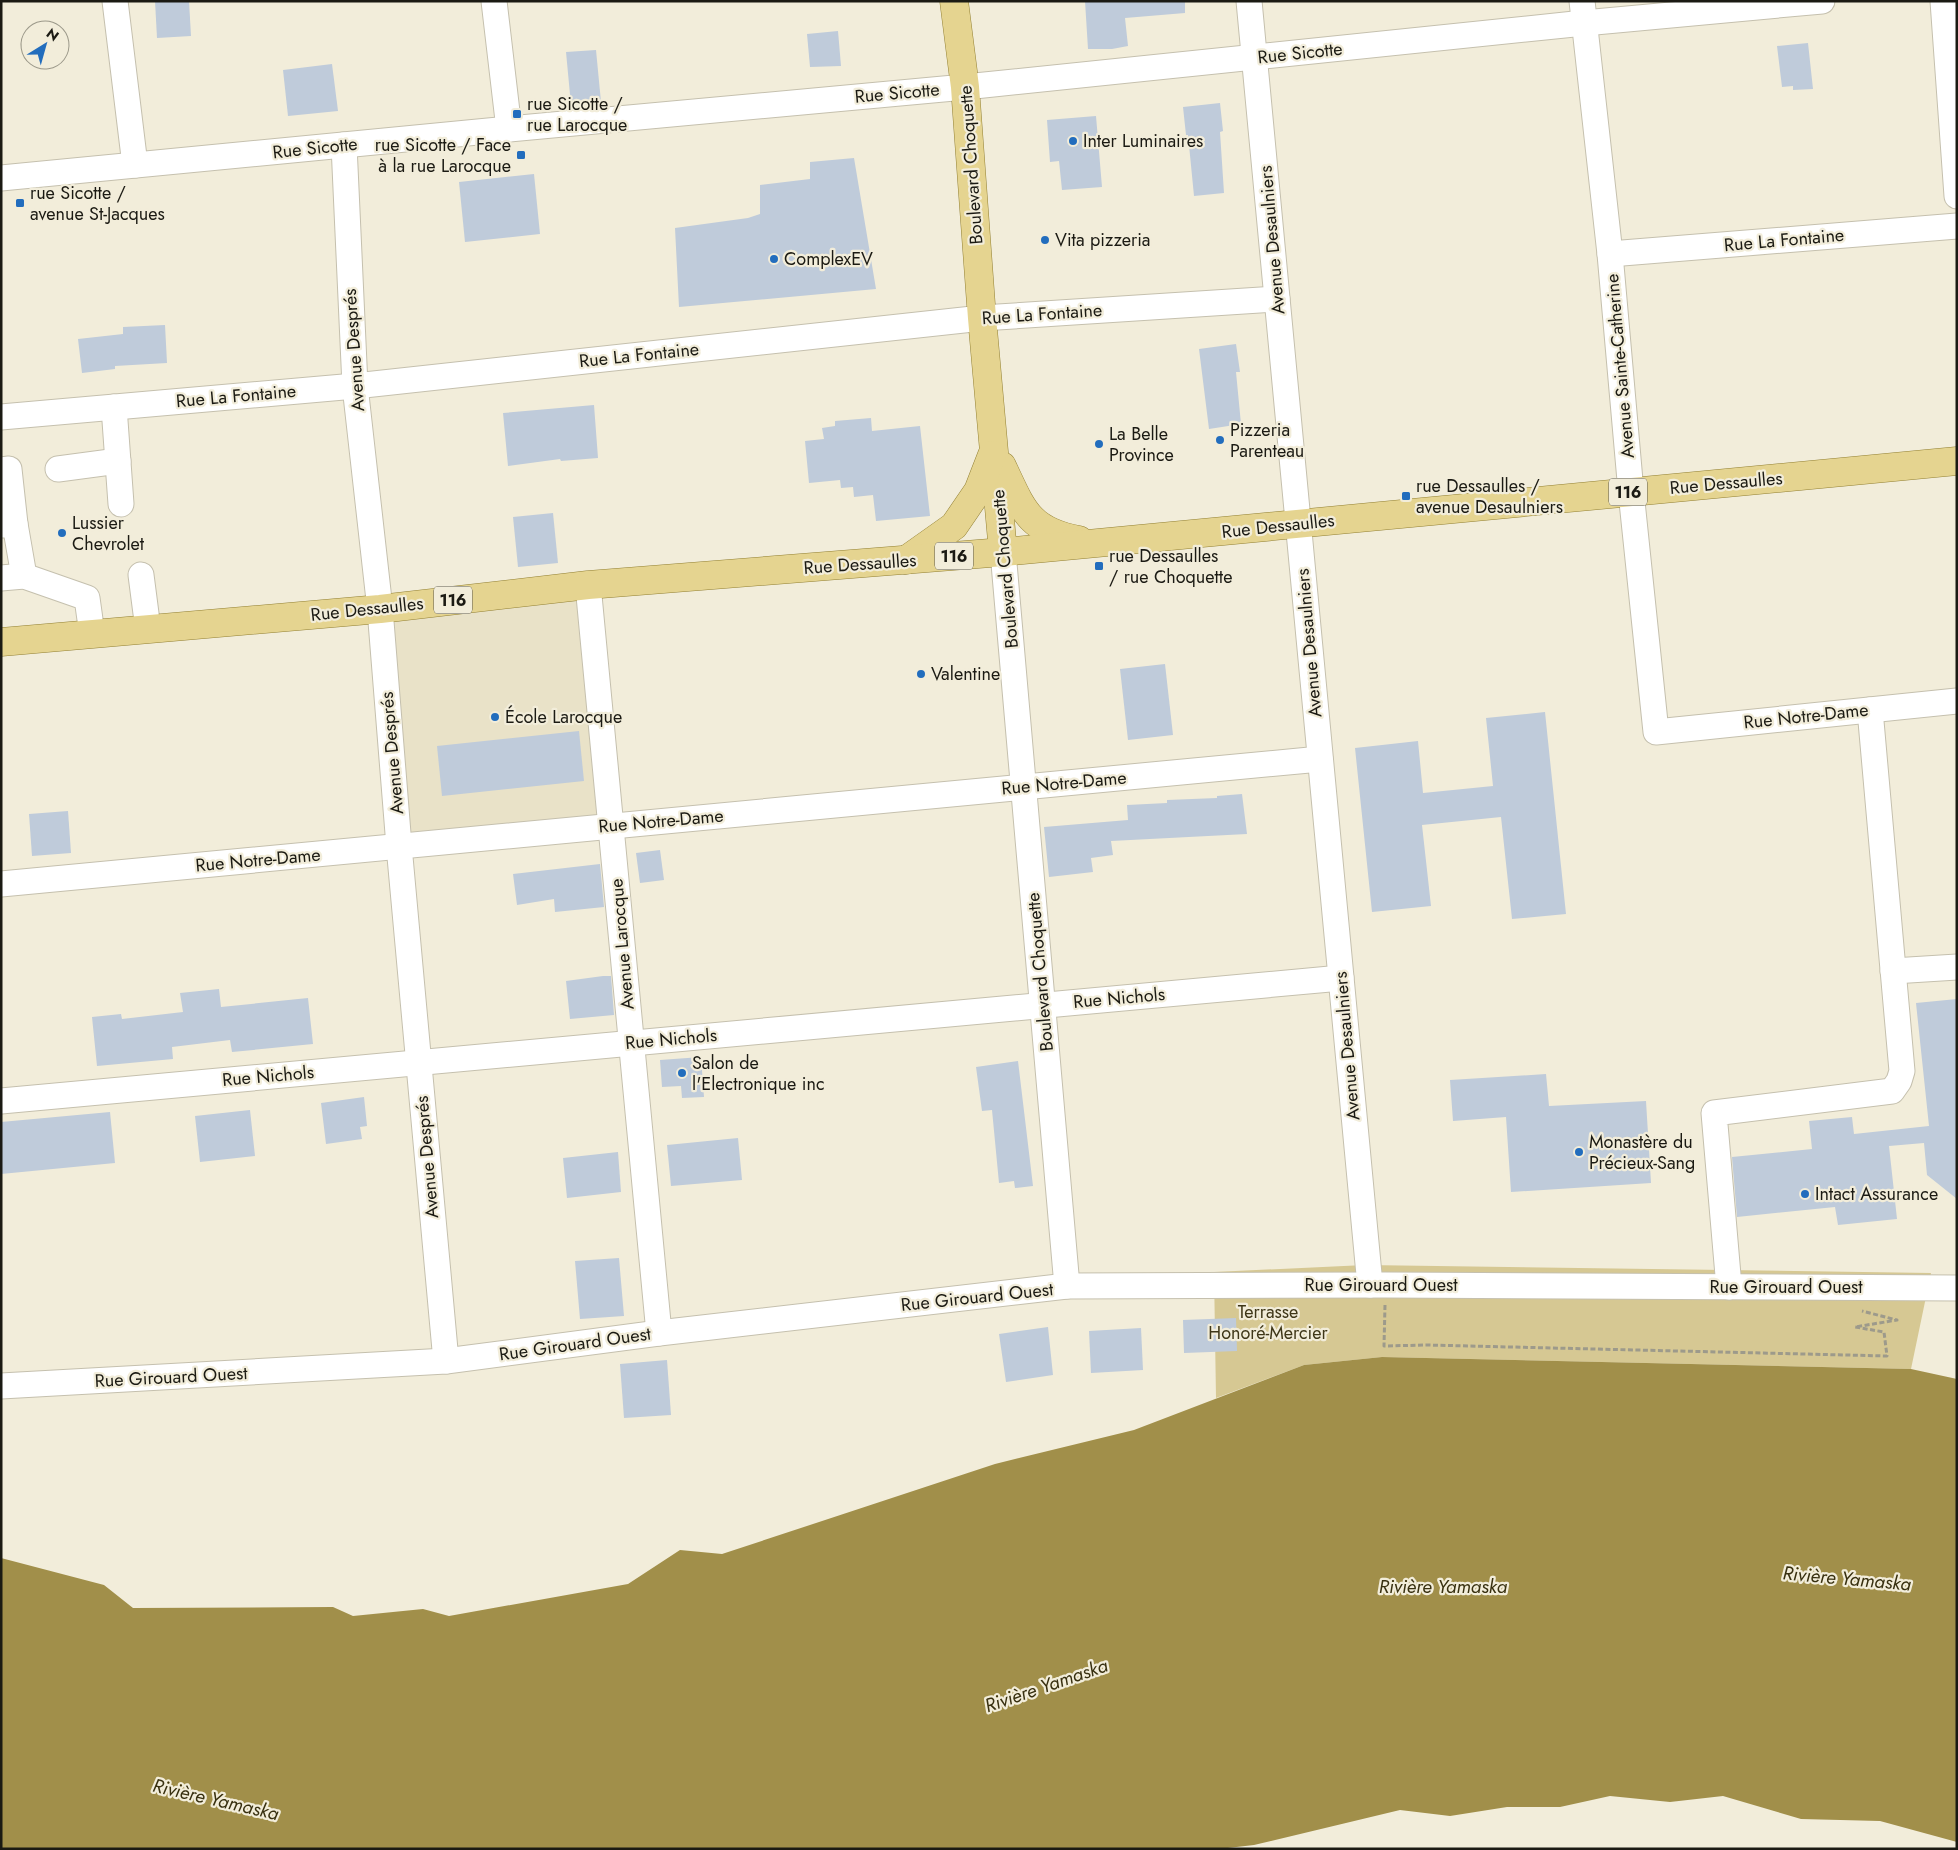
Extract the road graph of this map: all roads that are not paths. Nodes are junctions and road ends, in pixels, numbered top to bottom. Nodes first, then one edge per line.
1 (115, 1) edge
2 (494, 1) edge
3 (954, 1) edge
4 (1249, 1) edge
5 (1822, 1) edge
6 (1943, 1) edge
7 (1583, 12) edge
8 (1254, 57) junction
9 (965, 87) junction
10 (508, 129) junction
11 (344, 145) junction
12 (135, 165) junction
13 (1, 178) edge
14 (1957, 196) edge
15 (1957, 226) edge
16 (1610, 254) junction
17 (1277, 299) junction
18 (982, 318) junction
19 (355, 386) junction
20 (114, 407) junction
21 (1, 417) edge
22 (994, 449) junction
23 (118, 460) junction
24 (1957, 461) edge
25 (58, 469) dead end
26 (1, 470) edge
27 (1631, 492) junction
28 (121, 504) dead end
29 (8, 524) edge
30 (1298, 524) junction
31 (1096, 543) junction
32 (1003, 552) junction
33 (906, 560) junction
34 (141, 575) dead end
35 (12, 577) edge
36 (588, 585) junction
37 (380, 609) junction
38 (148, 629) junction
39 (92, 634) junction
40 (1, 642) edge
41 (1957, 701) edge
42 (1870, 710) junction
43 (1656, 732) joint
44 (1320, 759) junction
45 (1024, 787) junction
46 (611, 826) junction
47 (400, 846) junction
48 (1, 884) edge
49 (1957, 967) edge
50 (1893, 972) junction
51 (1341, 978) junction
52 (1043, 1005) junction
53 (632, 1043) junction
54 (419, 1062) junction
55 (1, 1101) edge
56 (1377, 1285) junction
57 (1067, 1286) junction
58 (1729, 1287) junction
59 (1957, 1288) edge
60 (659, 1333) junction
61 (446, 1361) junction
62 (1, 1386) edge

1 - 12 street
2 - 10 street
3 - 9 main road, Boulevard Choquette
4 - 8 street, Avenue Desaulniers
5 - 7 street, Rue Sicotte
6 - 14 street
7 - 8 street, Rue Sicotte
7 - 16 street, Avenue Sainte-Catherine
8 - 9 street, Rue Sicotte
8 - 17 street, Avenue Desaulniers
9 - 10 street, Rue Sicotte
9 - 18 main road, Boulevard Choquette
10 - 11 street, Rue Sicotte
11 - 12 street, Rue Sicotte
11 - 19 street, Avenue Després
12 - 13 street, Rue Sicotte
15 - 16 street, Rue La Fontaine
16 - 27 street, Avenue Sainte-Catherine
17 - 18 street, Rue La Fontaine
17 - 30 street, Avenue Desaulniers
18 - 19 street, Rue La Fontaine
18 - 22 main road, Boulevard Choquette
19 - 20 street, Rue La Fontaine
19 - 37 street, Avenue Després
20 - 21 street, Rue La Fontaine
20 - 23 street
22 - 31 main road
22 - 32 main road, Boulevard Choquette
22 - 33 main road
23 - 25 street
23 - 28 street
24 - 27 main road, Rue Dessaulles / 116
26 - 29 street
27 - 30 main road, Rue Dessaulles / 116
27 - 43 street, Avenue Sainte-Catherine
29 - 35 street
30 - 31 main road, Rue Dessaulles / 116
30 - 44 street, Avenue Desaulniers
31 - 32 main road, Rue Dessaulles / 116
32 - 33 main road, Rue Dessaulles / 116
32 - 45 street, Boulevard Choquette
33 - 36 main road, Rue Dessaulles / 116
34 - 38 street
35 - 39 street
36 - 37 main road, Rue Dessaulles / 116
36 - 46 street, Avenue Larocque
37 - 38 main road, Rue Dessaulles / 116
37 - 47 street, Avenue Després
38 - 39 main road, Rue Dessaulles / 116
39 - 40 main road, Rue Dessaulles / 116
41 - 42 street, Rue Notre-Dame
42 - 43 street, Rue Notre-Dame
42 - 50 street
44 - 45 street, Rue Notre-Dame
44 - 51 street, Avenue Desaulniers
45 - 46 street, Rue Notre-Dame
45 - 52 street, Boulevard Choquette
46 - 47 street, Rue Notre-Dame
46 - 53 street, Avenue Larocque
47 - 48 street, Rue Notre-Dame
47 - 54 street, Avenue Després
49 - 50 street
50 - 58 street
51 - 52 street, Rue Nichols
51 - 56 street, Avenue Desaulniers
52 - 53 street, Rue Nichols
52 - 57 street, Boulevard Choquette
53 - 54 street, Rue Nichols
53 - 60 street, Avenue Larocque
54 - 55 street, Rue Nichols
54 - 61 street, Avenue Després
56 - 57 street, Rue Girouard Ouest
56 - 58 street, Rue Girouard Ouest
57 - 60 street, Rue Girouard Ouest
58 - 59 street, Rue Girouard Ouest
60 - 61 street, Rue Girouard Ouest
61 - 62 street, Rue Girouard Ouest

